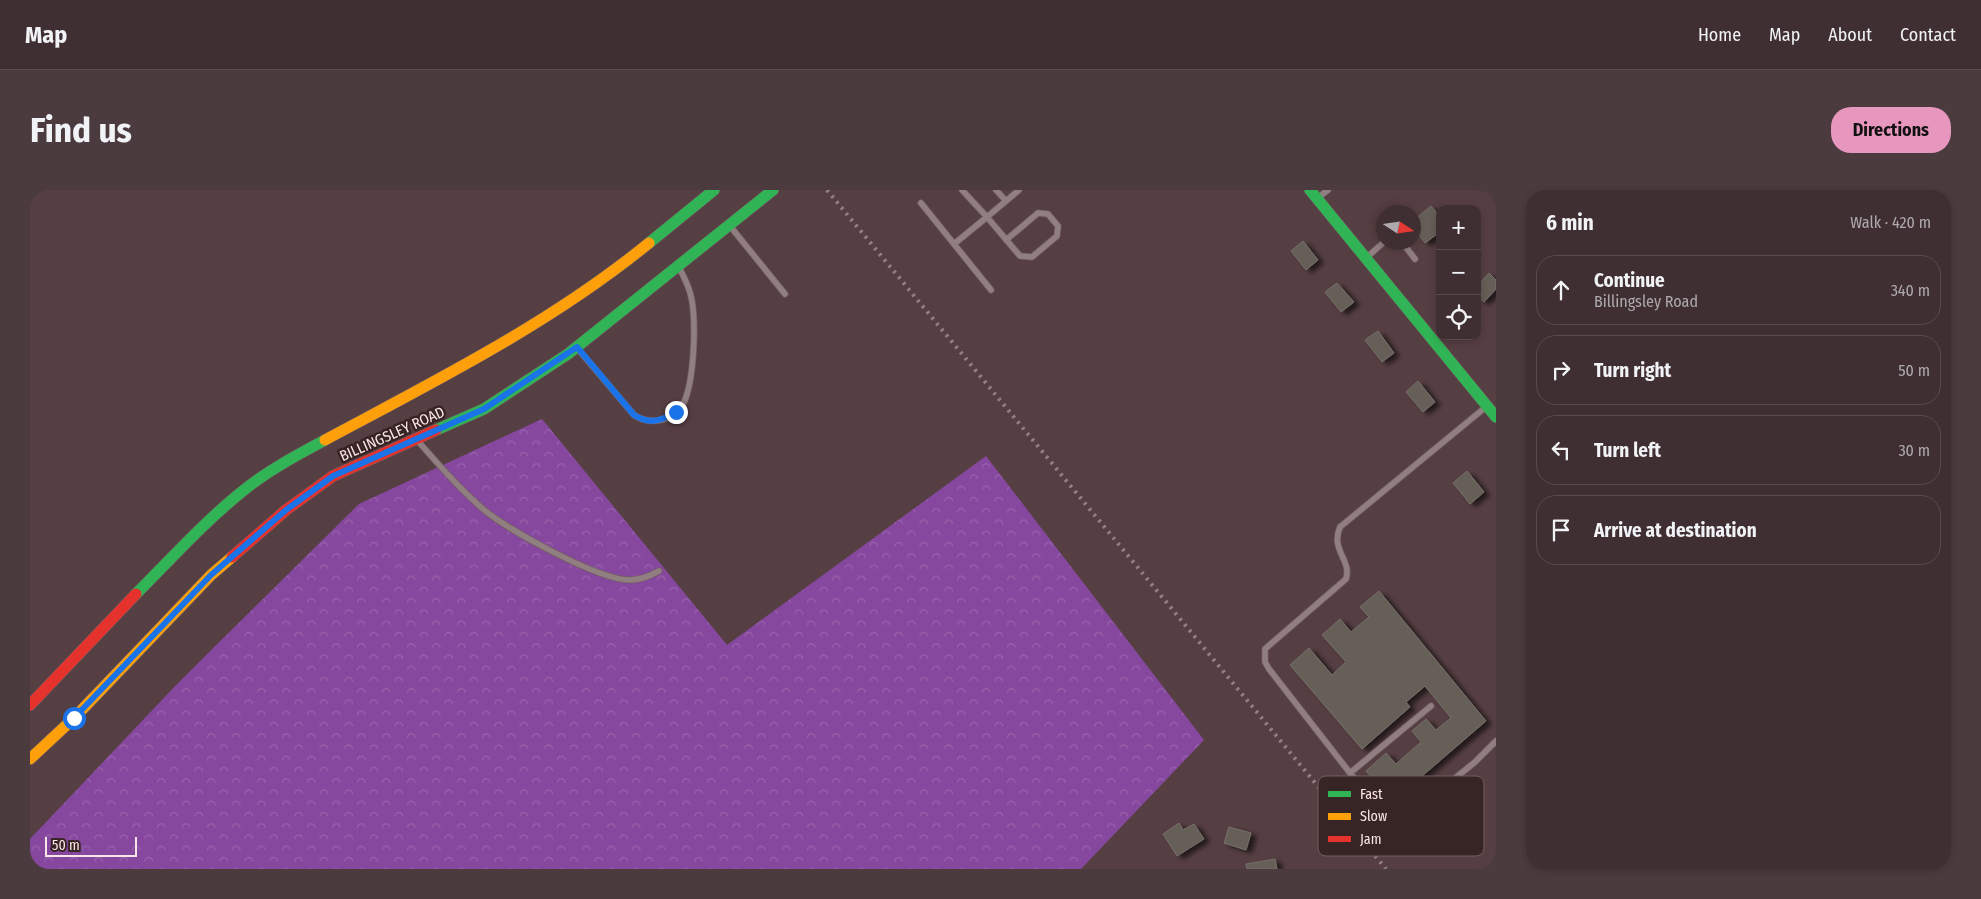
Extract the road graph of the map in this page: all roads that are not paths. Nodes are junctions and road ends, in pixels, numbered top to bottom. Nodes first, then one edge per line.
1 (714, 190) edge
2 (773, 190) edge
3 (962, 190) edge
4 (996, 190) edge
5 (1019, 190) edge
6 (1328, 190) edge
7 (1313, 194) edge
8 (1006, 201) junction
9 (921, 203) dead end
10 (986, 217) junction
11 (728, 224) junction
12 (1006, 240) junction
13 (954, 244) junction
14 (1376, 249) edge
15 (1408, 250) edge
16 (1366, 258) junction
17 (1415, 259) dead end
18 (678, 265) junction
19 (991, 290) dead end
20 (785, 294) dead end
21 (577, 347) junction
22 (1487, 406) junction
23 (1496, 417) edge
24 (417, 440) junction
25 (659, 571) dead end
26 (30, 705) edge
27 (1431, 706) dead end
28 (1496, 741) edge
29 (30, 759) edge
30 (1350, 773) junction
31 (1353, 776) edge
32 (1458, 776) edge

1 - 26 main road, BILLINGSLEY ROAD
2 - 11 main road, BILLINGSLEY ROAD
3 - 10 lane
4 - 8 lane
5 - 8 lane
6 - 7 lane
7 - 16 main road
8 - 10 lane
9 - 13 lane
10 - 12 lane
10 - 13 lane
11 - 18 main road, BILLINGSLEY ROAD
11 - 20 lane
12 - 12 lane
13 - 19 lane
14 - 16 lane
15 - 17 lane
16 - 22 main road
18 - 21 main road, BILLINGSLEY ROAD
18 - 21 lane
21 - 24 main road, BILLINGSLEY ROAD
22 - 23 main road
22 - 30 lane
24 - 25 lane
24 - 29 main road, BILLINGSLEY ROAD
27 - 30 lane
28 - 32 lane
30 - 31 lane

